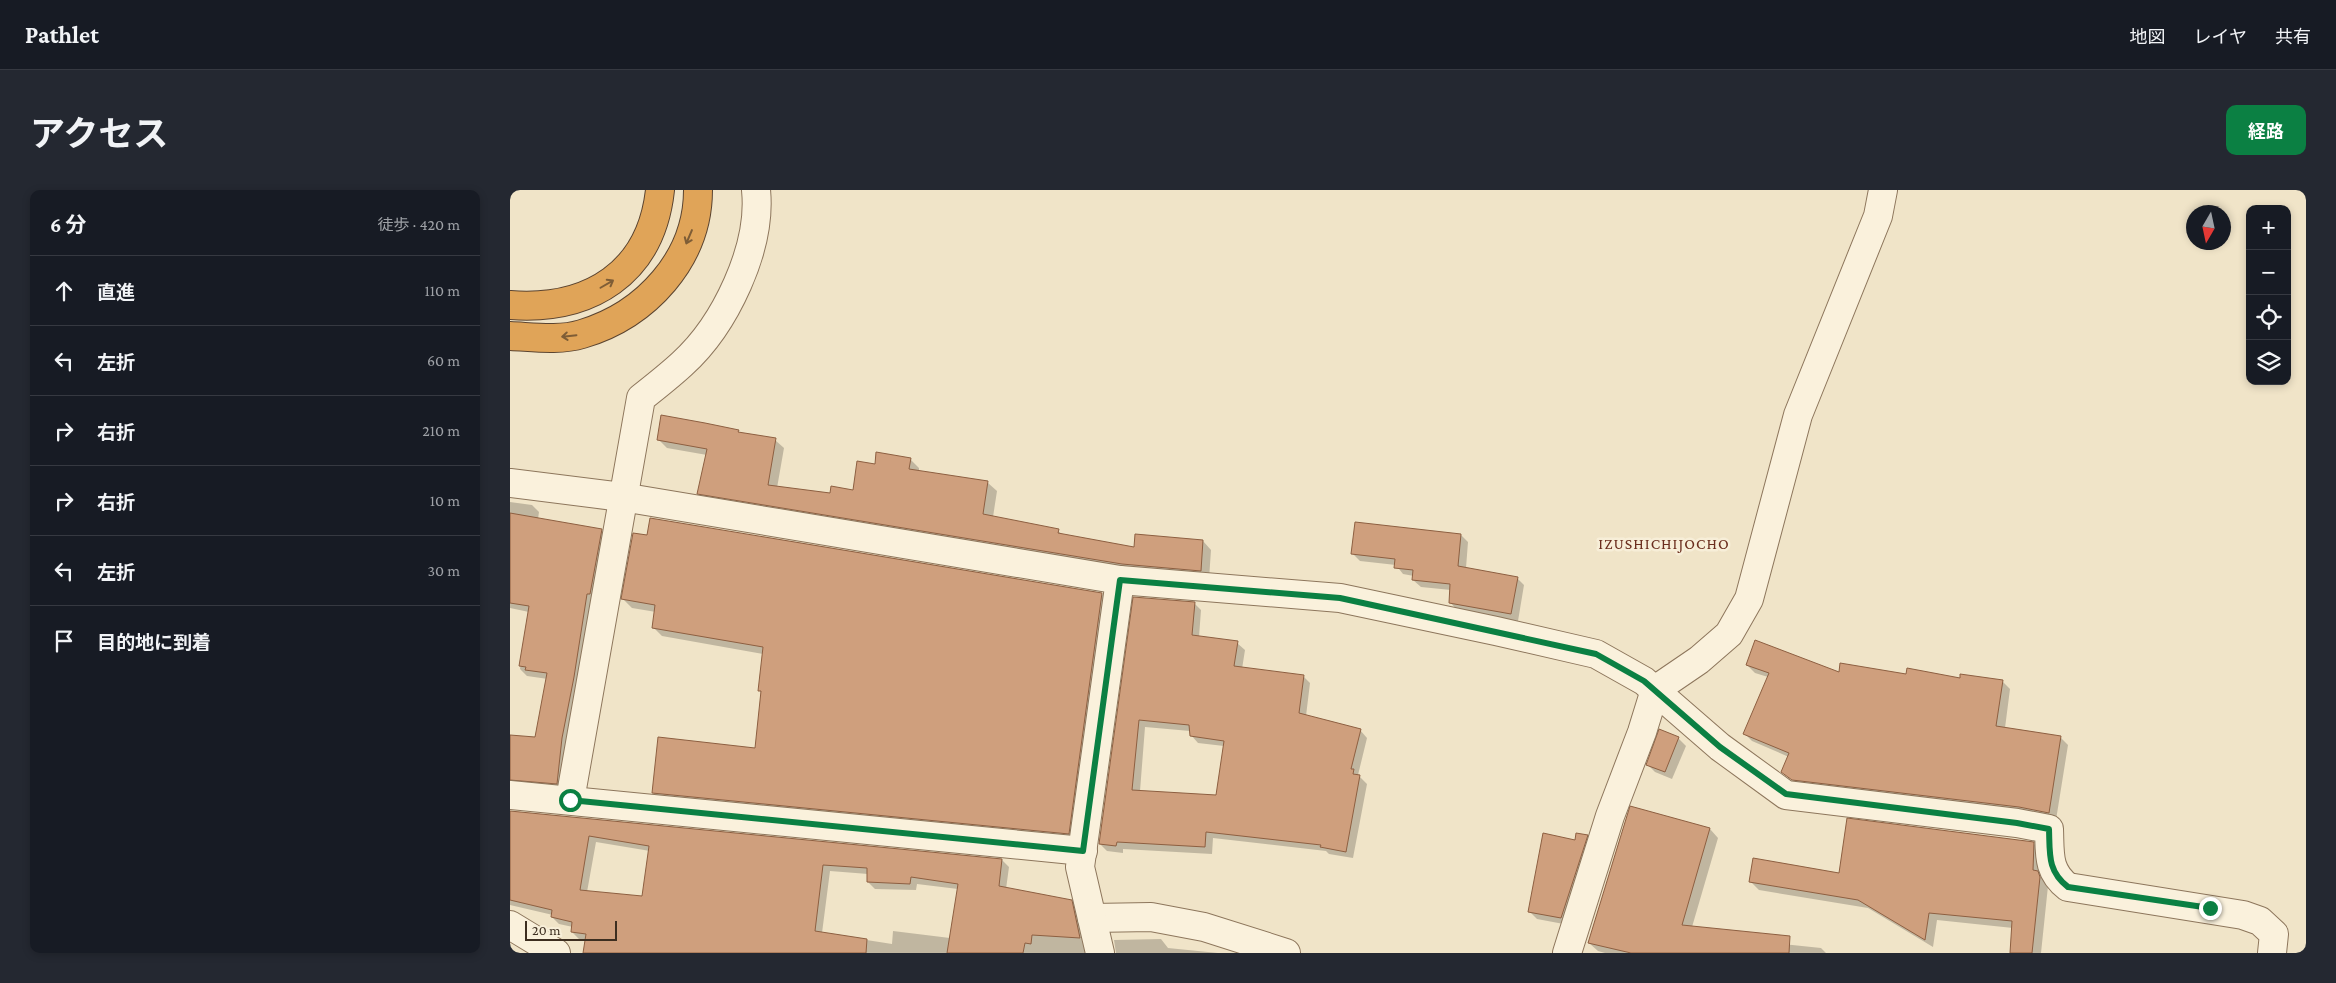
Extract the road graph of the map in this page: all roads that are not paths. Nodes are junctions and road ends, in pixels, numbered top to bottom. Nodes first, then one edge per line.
1 (660, 190) edge
2 (698, 190) edge
3 (756, 190) edge
4 (1883, 190) edge
5 (510, 304) edge
6 (510, 336) edge
7 (510, 483) edge
8 (622, 496) junction
9 (1120, 580) junction
10 (1655, 690) junction
11 (510, 795) edge
12 (570, 800) junction
13 (1083, 851) junction
14 (1092, 918) junction
15 (510, 925) edge
16 (556, 953) edge
17 (1100, 953) edge
18 (1286, 953) edge
19 (1567, 953) edge
20 (2272, 953) edge

5 -> 1 highway
2 -> 6 highway
3 - 8 street
4 - 10 street
7 - 8 street
8 - 9 street
8 - 12 street
9 - 10 street
9 - 13 street
10 - 19 street
10 - 20 street
11 - 12 street
12 - 13 street
13 - 14 street
14 - 17 street
14 - 18 street
15 - 16 street

